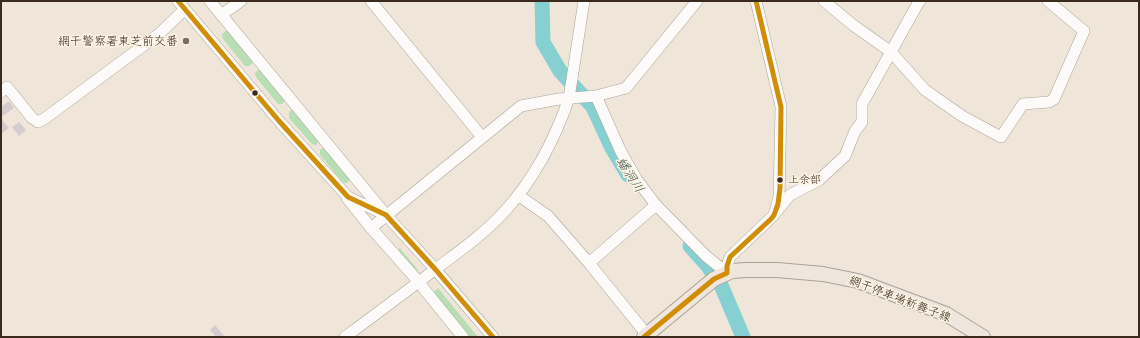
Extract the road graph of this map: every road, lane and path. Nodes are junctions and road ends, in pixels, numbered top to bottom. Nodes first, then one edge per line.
1 (210, 1) edge
2 (241, 1) edge
3 (371, 1) edge
4 (584, 1) edge
5 (697, 1) edge
6 (756, 1) edge
7 (824, 1) edge
8 (920, 1) edge
9 (1048, 1) edge
10 (182, 5) edge
11 (221, 15) junction
12 (891, 52) junction
13 (1, 92) edge
14 (596, 96) junction
15 (564, 99) junction
16 (482, 137) junction
17 (333, 180) junction
18 (518, 195) junction
19 (653, 208) junction
20 (386, 215) junction
21 (774, 215) junction
22 (371, 228) junction
23 (589, 263) junction
24 (435, 269) junction
25 (721, 276) junction
26 (418, 283) junction
27 (645, 336) edge
28 (345, 337) edge
29 (464, 337) edge
30 (493, 337) edge
31 (983, 337) edge

1 - 11 street
2 - 11 street
3 - 16 street
4 - 15 street
5 - 14 street
6 - 21 street
7 - 12 street
8 - 12 street
9 - 12 street
10 - 13 street
10 - 17 street
11 - 20 street
12 - 21 street
14 - 15 street
14 - 19 street
15 - 16 street
15 - 18 street
16 - 20 street
17 - 20 street
17 - 22 street
18 - 23 street
18 - 24 street
19 - 23 street
19 - 25 street
20 - 22 street
20 - 24 street
21 - 25 street
22 - 26 street
23 - 27 street
24 - 26 street
24 - 30 street
25 - 27 main road
25 - 31 main road, 網干停車場新舞子線
26 - 28 street
26 - 29 street

